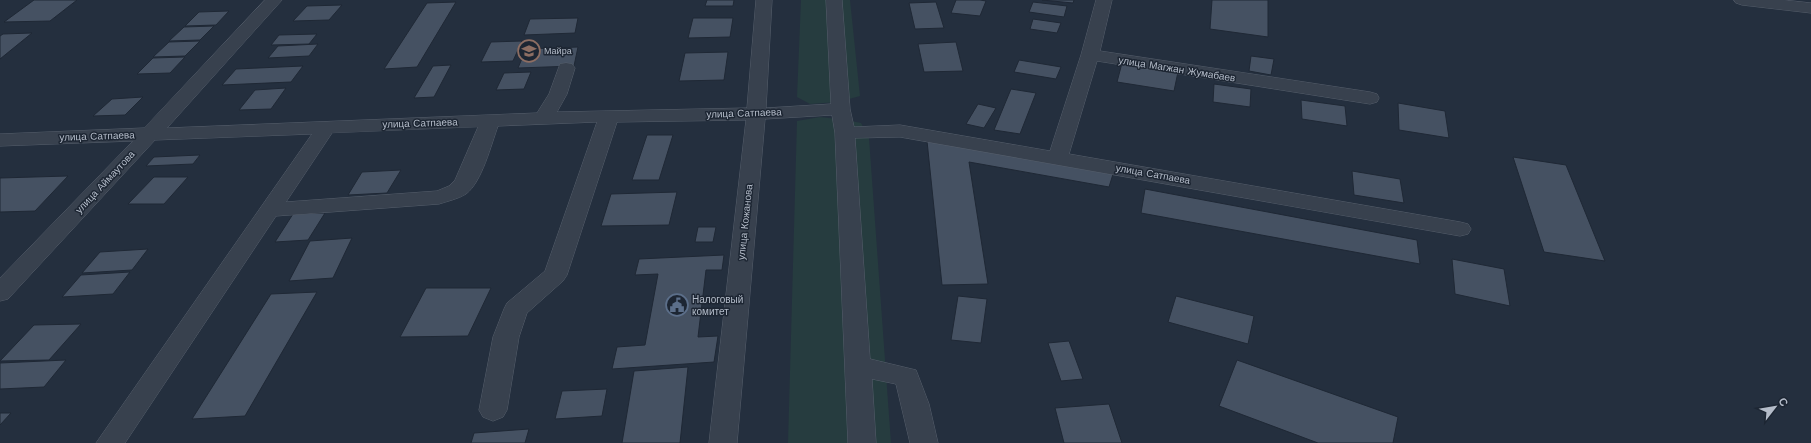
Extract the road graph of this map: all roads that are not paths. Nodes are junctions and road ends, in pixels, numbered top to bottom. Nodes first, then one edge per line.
1 (274, 0) edge
2 (764, 0) edge
3 (834, 0) edge
4 (1104, 0) edge
5 (1742, 0) edge
6 (1811, 8) edge
7 (1090, 56) junction
8 (566, 68) dead end
9 (1370, 98) dead end
10 (841, 109) junction
11 (756, 114) junction
12 (609, 116) junction
13 (543, 119) junction
14 (490, 121) junction
15 (326, 127) junction
16 (845, 133) junction
17 (150, 134) junction
18 (0, 140) edge
19 (1058, 158) junction
20 (269, 210) junction
21 (1460, 229) dead end
22 (0, 293) edge
23 (858, 366) junction
24 (493, 410) dead end
25 (110, 443) edge
26 (724, 443) edge
27 (862, 443) edge
28 (924, 443) edge

1 - 17 street, улица Аймаутова
2 - 11 street, улица Кожанова
3 - 10 street
4 - 7 street
5 - 6 street
7 - 9 street, улица Магжан Жумабаев
7 - 19 street
8 - 13 street
10 - 11 street, улица Сатпаева
10 - 16 street
11 - 12 street, улица Сатпаева
11 - 26 street, улица Кожанова
12 - 13 street, улица Сатпаева
12 - 24 street
13 - 14 street, улица Сатпаева
14 - 15 street, улица Сатпаева
14 - 20 street
15 - 17 street, улица Сатпаева
15 - 20 street
16 - 19 street, улица Сатпаева
16 - 23 street
17 - 18 street, улица Сатпаева
17 - 22 street, улица Аймаутова
19 - 21 street, улица Сатпаева
20 - 25 street
23 - 27 street
23 - 28 street

